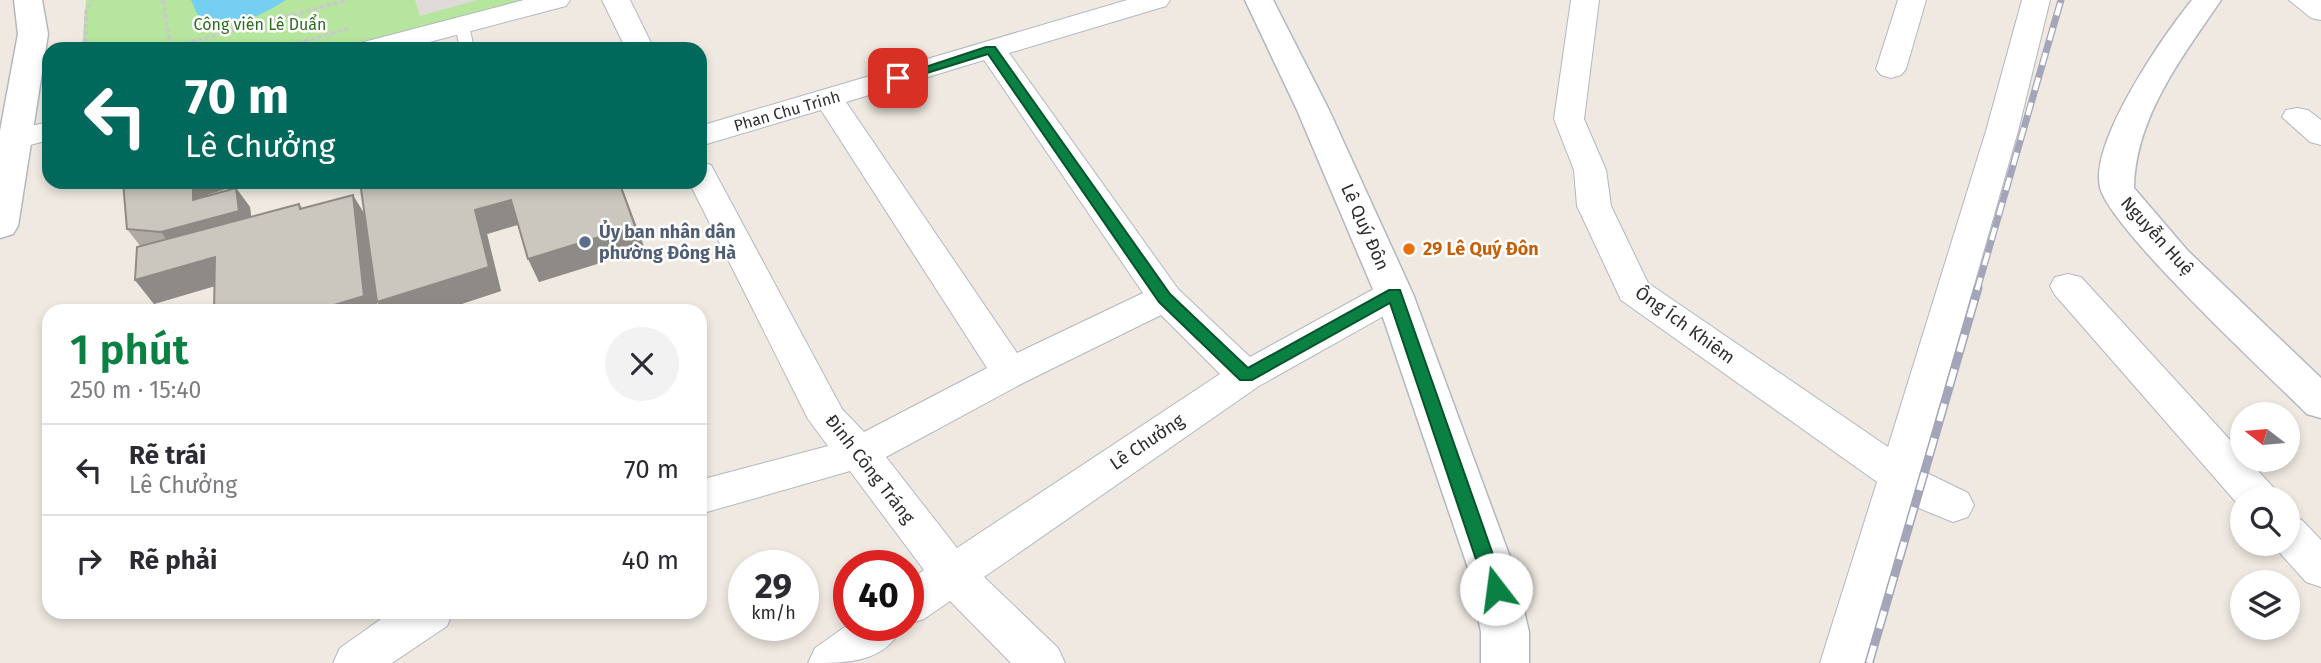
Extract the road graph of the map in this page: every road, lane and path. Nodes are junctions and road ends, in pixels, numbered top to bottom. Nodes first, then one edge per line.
1 (28, 0) edge
2 (57, 0) edge
3 (92, 0) edge
4 (163, 0) edge
5 (348, 0) edge
6 (556, 0) edge
7 (616, 0) edge
8 (1156, 0) edge
9 (1259, 0) edge
10 (1585, 0) edge
11 (1912, 0) edge
12 (2036, 0) edge
13 (2207, 0) edge
14 (2303, 0) edge
15 (2321, 12) edge
16 (33, 34) junction
17 (464, 37) edge
18 (85, 42) edge
19 (170, 42) edge
20 (193, 42) edge
21 (425, 42) edge
22 (637, 42) edge
23 (991, 49) junction
24 (1891, 69) dead end
25 (828, 99) junction
26 (42, 133) edge
27 (707, 134) edge
28 (15, 139) junction
29 (707, 186) edge
30 (0, 226) edge
31 (2068, 286) dead end
32 (1394, 294) junction
33 (1165, 298) junction
34 (1010, 373) junction
35 (1246, 376) junction
36 (2318, 396) edge
37 (859, 453) junction
38 (1899, 476) junction
39 (2246, 486) edge
40 (707, 495) edge
41 (1953, 505) dead end
42 (2300, 546) edge
43 (2321, 569) edge
44 (951, 573) junction
45 (924, 593) edge
46 (420, 619) edge
47 (861, 641) edge
48 (356, 663) edge
49 (831, 663) edge
50 (1042, 663) edge
51 (1505, 663) edge
52 (1843, 663) edge

1 - 16 street
2 - 16 street
3 - 18 path
4 - 19 path
5 - 20 path
6 - 17 street
7 - 22 street
8 - 23 street, Phan Chu Trinh
9 - 32 street, Lê Quý Đôn
10 - 38 street, Ông Ích Khiêm
11 - 24 street
12 - 38 street
13 - 36 street, Nguyễn Huệ
14 - 15 street
16 - 28 street
17 - 21 street
23 - 25 street, Phan Chu Trinh
23 - 33 street
25 - 27 street, Phan Chu Trinh
25 - 34 street
26 - 28 street
28 - 30 street
29 - 37 street, Đinh Công Tráng
31 - 39 street
32 - 35 street, Lê Chưởng
32 - 51 street, Lê Quý Đôn
33 - 34 street
33 - 35 street
34 - 37 street
35 - 44 street, Lê Chưởng
37 - 40 street
37 - 44 street, Đinh Công Tráng
38 - 41 street, Ông Ích Khiêm
38 - 52 street
42 - 43 street
44 - 45 street, Lê Chưởng
44 - 50 street, Đinh Công Tráng
46 - 48 street
47 - 49 street

